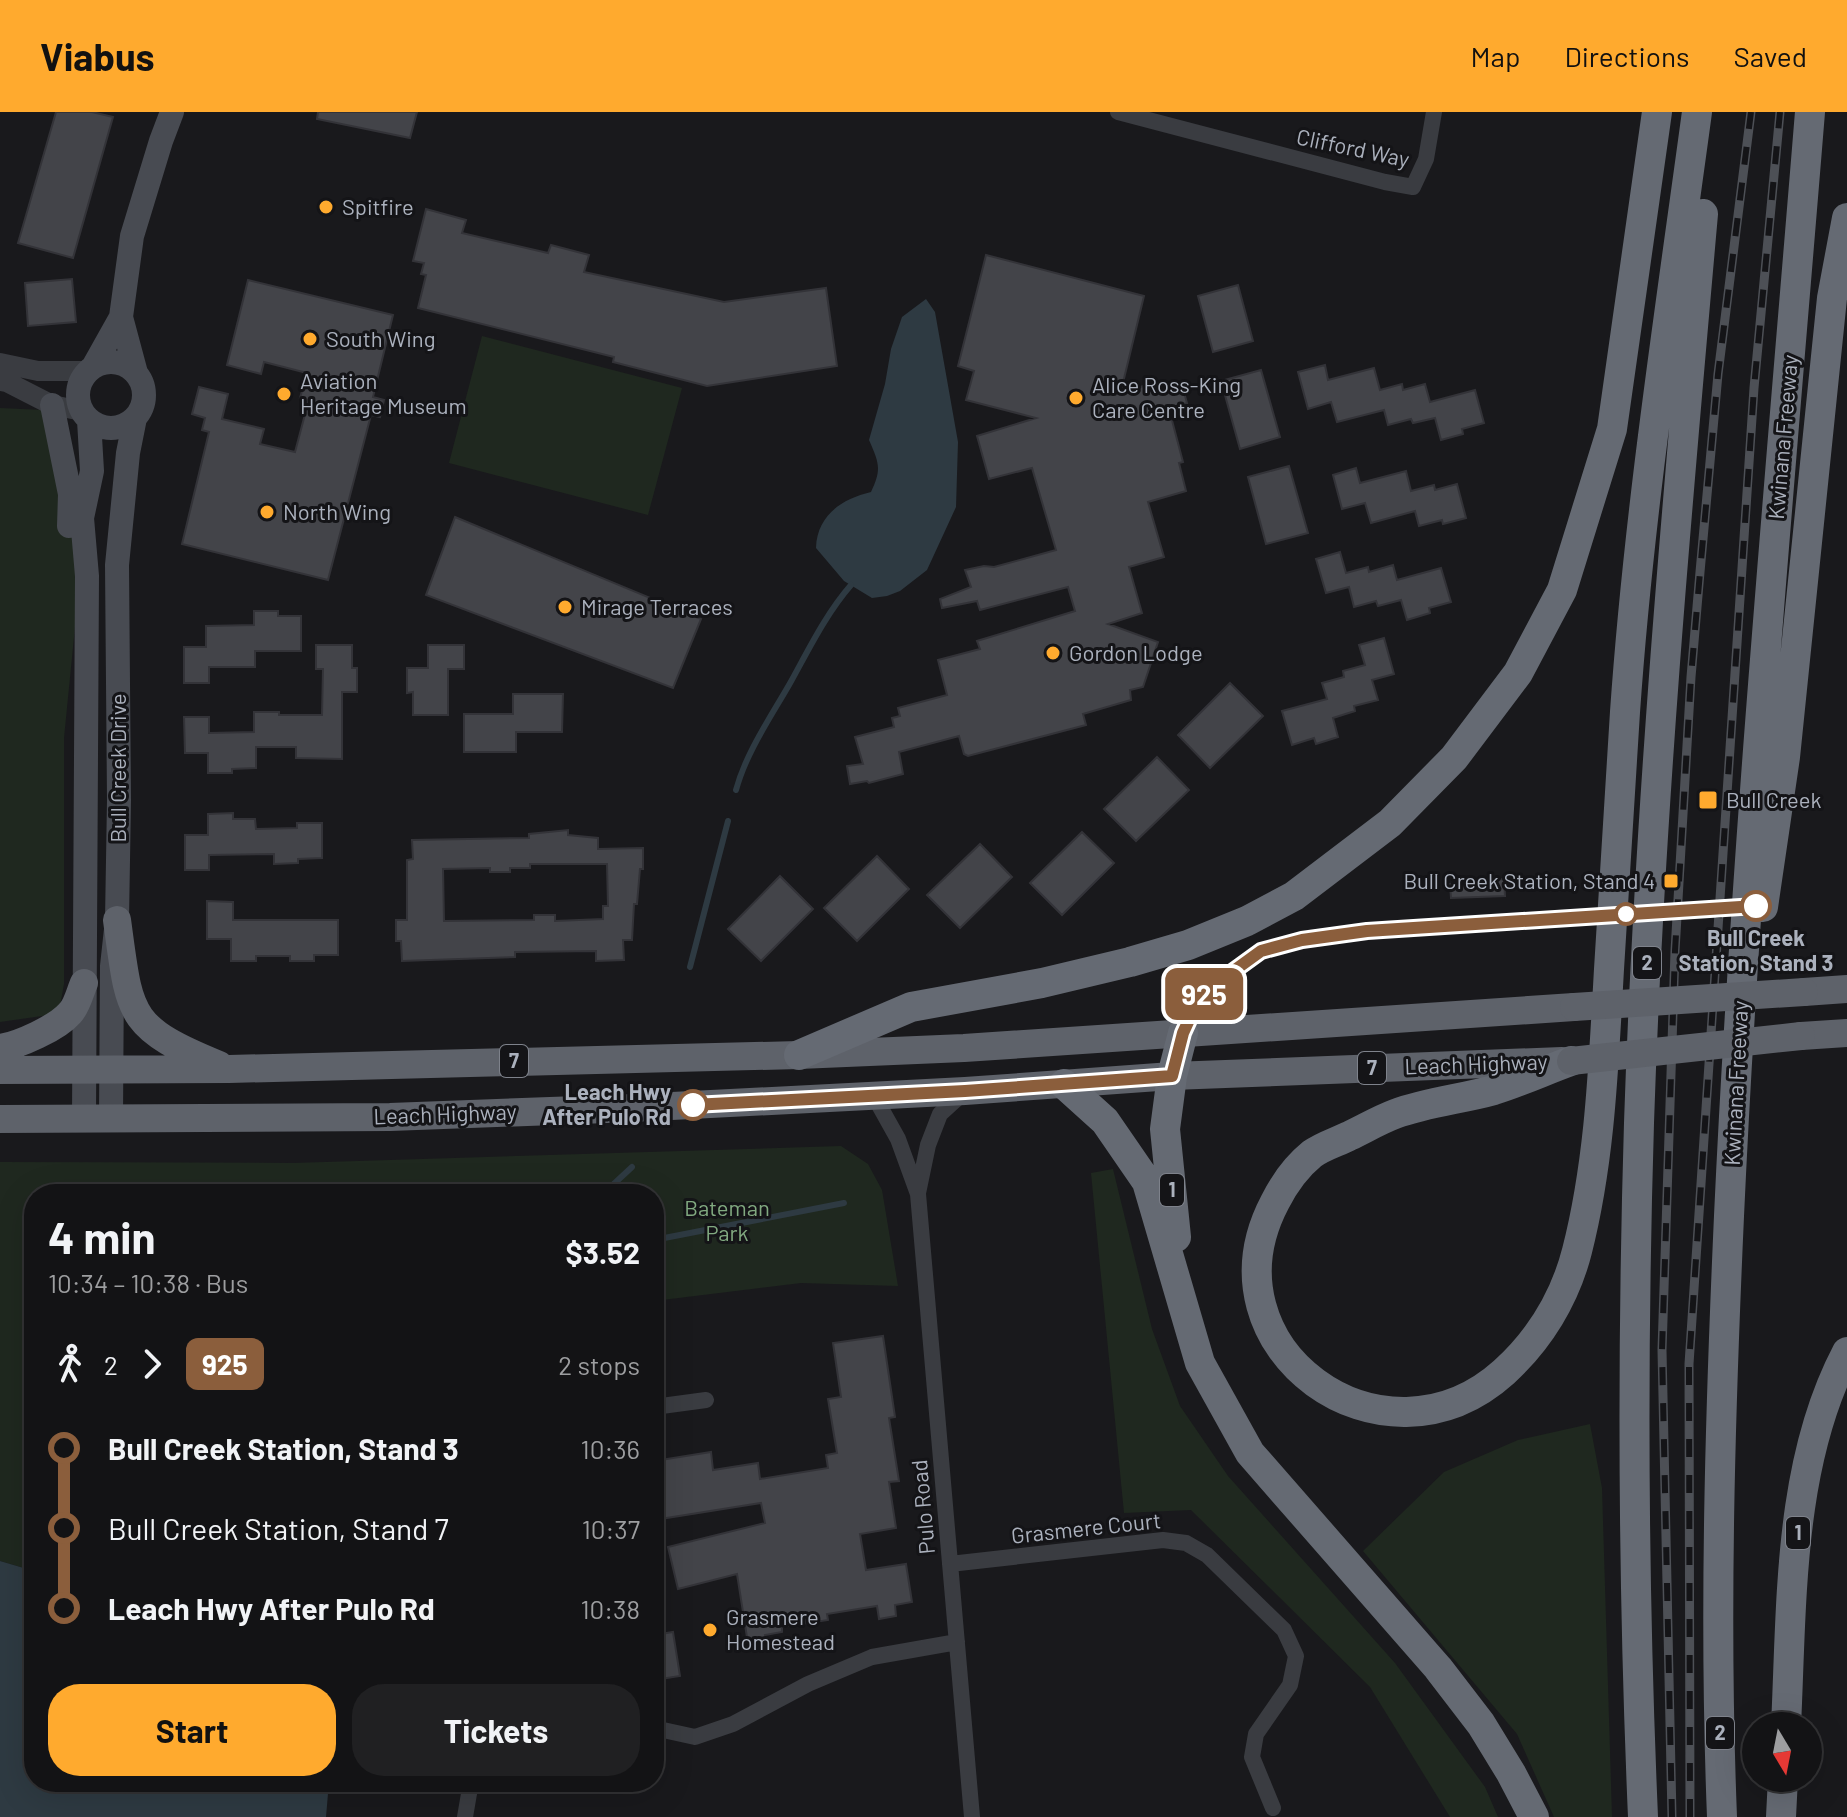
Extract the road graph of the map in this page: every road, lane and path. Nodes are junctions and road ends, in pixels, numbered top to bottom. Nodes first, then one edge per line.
1 (172, 112) edge
2 (1118, 112) edge
3 (1434, 112) edge
4 (1657, 112) edge
5 (1697, 112) edge
6 (1713, 112) edge
7 (1810, 112) edge
8 (1847, 218) edge
9 (121, 317) junction
10 (0, 363) edge
11 (90, 369) junction
12 (136, 373) junction
13 (0, 381) edge
14 (52, 405) junction
15 (85, 415) junction
16 (135, 418) junction
17 (87, 659) junction
18 (117, 920) junction
19 (84, 983) junction
20 (1847, 989) edge
21 (1183, 1033) junction
22 (1847, 1033) edge
23 (0, 1048) edge
24 (799, 1055) junction
25 (1571, 1061) junction
26 (229, 1069) junction
27 (0, 1070) edge
28 (97, 1070) junction
29 (1172, 1076) junction
30 (1064, 1084) junction
31 (965, 1091) junction
32 (874, 1096) junction
33 (1735, 1099) junction
34 (97, 1118) junction
35 (0, 1119) edge
36 (918, 1194) junction
37 (1181, 1304) junction
38 (1847, 1352) edge
39 (706, 1400) dead end
40 (664, 1406) edge
41 (950, 1564) junction
42 (957, 1642) junction
43 (1787, 1712) edge
44 (664, 1730) edge
45 (469, 1792) edge
46 (1782, 1792) edge
47 (1273, 1808) dead end
48 (465, 1817) edge
49 (972, 1817) edge
50 (1534, 1817) edge
51 (1643, 1817) edge
52 (1722, 1817) edge
53 (1781, 1817) edge

1 - 9 main road, Bull Creek Drive
2 - 3 street, Clifford Way
4 - 24 highway
5 - 25 highway
6 - 51 highway, 2
7 - 33 highway, Kwinana Freeway / 2
8 - 33 highway
9 - 11 main road, Bull Creek Drive
9 - 12 main road, Bull Creek Drive
10 - 11 street
11 - 12 main road
11 - 15 main road, Bull Creek Drive
12 - 16 main road, Bull Creek Drive
13 - 14 street
14 - 15 street
14 - 17 main road
15 - 16 main road
15 - 17 main road, Bull Creek Drive
16 - 18 main road, Bull Creek Drive
17 - 19 main road, Bull Creek Drive
18 - 26 highway
18 - 28 main road, Bull Creek Drive
19 - 23 highway
19 - 28 main road, Bull Creek Drive
20 - 21 highway, 7, bridge
21 - 24 highway, 7
21 - 29 highway, 1
22 - 25 highway, Leach Highway / 7, bridge
24 - 26 highway, 7
25 - 29 highway, Leach Highway / 7
26 - 28 highway, 7
27 - 28 highway, 7
28 - 34 main road, Bull Creek Drive
29 - 30 highway, Leach Highway / 7
29 - 37 highway, 1
30 - 31 highway, Leach Highway / 7
30 - 37 highway
31 - 32 highway, Leach Highway / 7
31 - 36 street, Pulo Road
32 - 34 highway, Leach Highway / 7
32 - 36 street, Pulo Road
33 - 52 highway, Kwinana Freeway / 2
34 - 35 highway, Leach Highway / 7
36 - 41 street, Pulo Road
37 - 50 highway, 1
38 - 43 highway, 1
39 - 40 street
41 - 42 street, Pulo Road
41 - 47 street, Grasmere Court
42 - 44 street
42 - 49 street, Pulo Road
45 - 48 street
46 - 53 highway

